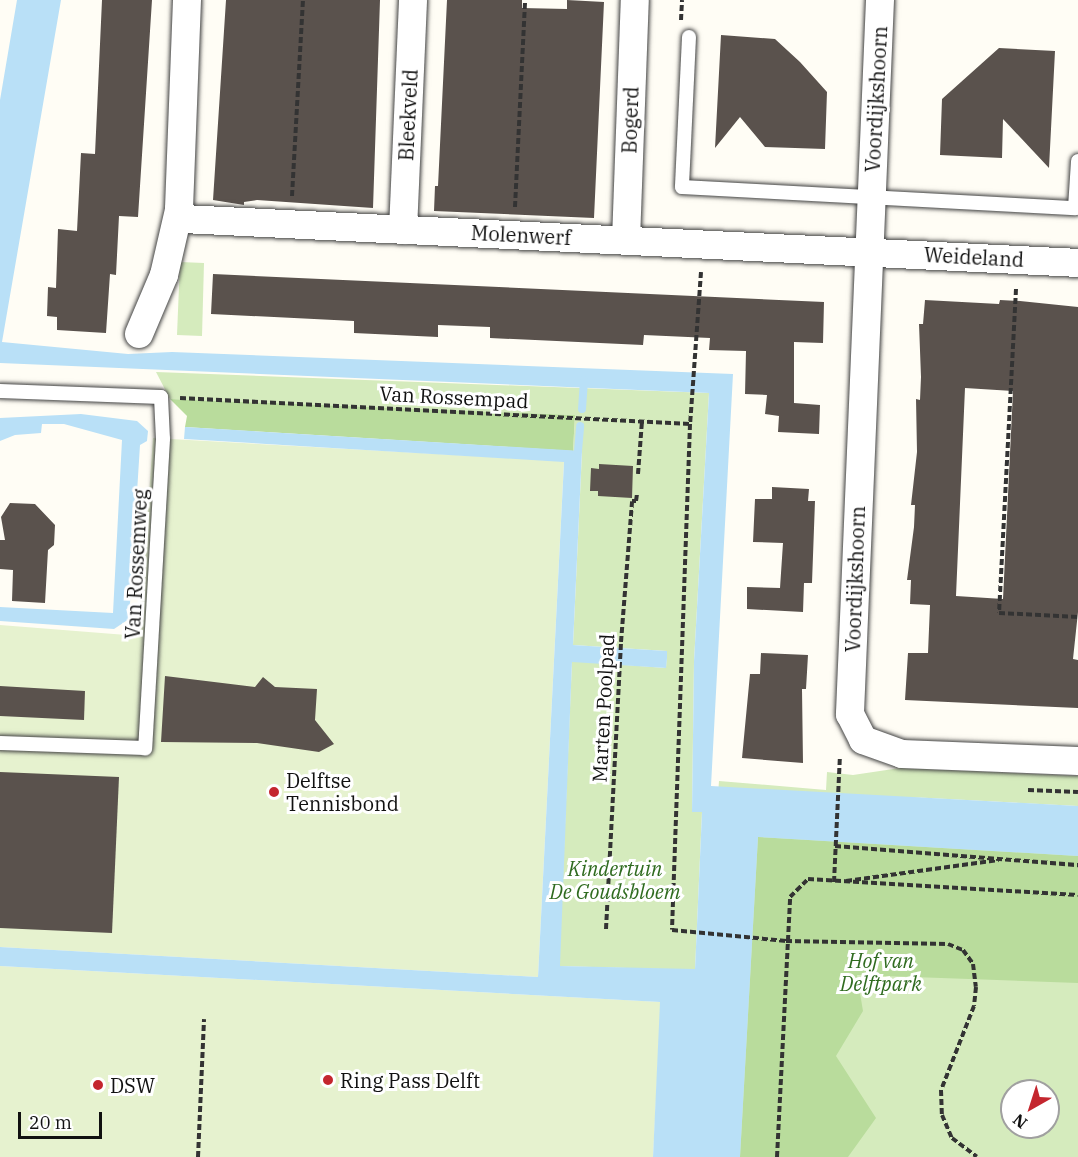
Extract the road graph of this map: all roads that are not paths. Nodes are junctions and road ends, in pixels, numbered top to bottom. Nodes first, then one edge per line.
1 (187, 0) edge
2 (413, 0) edge
3 (635, 0) edge
4 (880, 0) edge
5 (689, 37) dead end
6 (1078, 161) edge
7 (872, 198) junction
8 (178, 210) junction
9 (403, 230) junction
10 (626, 240) junction
11 (869, 251) junction
12 (1078, 263) edge
13 (139, 334) dead end
14 (0, 391) edge
15 (0, 743) edge
16 (1078, 761) edge

1 - 8 street
2 - 9 street, Bleekveld
3 - 10 street, Bogerd
4 - 7 street, Voordijkshoorn
5 - 7 lane, Voordijkshoorn
6 - 7 lane, Voordijkshoorn
7 - 11 street, Voordijkshoorn
8 - 9 street, Molenwerf
8 - 13 street
9 - 10 street, Molenwerf
10 - 11 street, Molenwerf
11 - 12 street, Weideland
11 - 16 street, Voordijkshoorn
14 - 15 lane, Van Rossemweg

